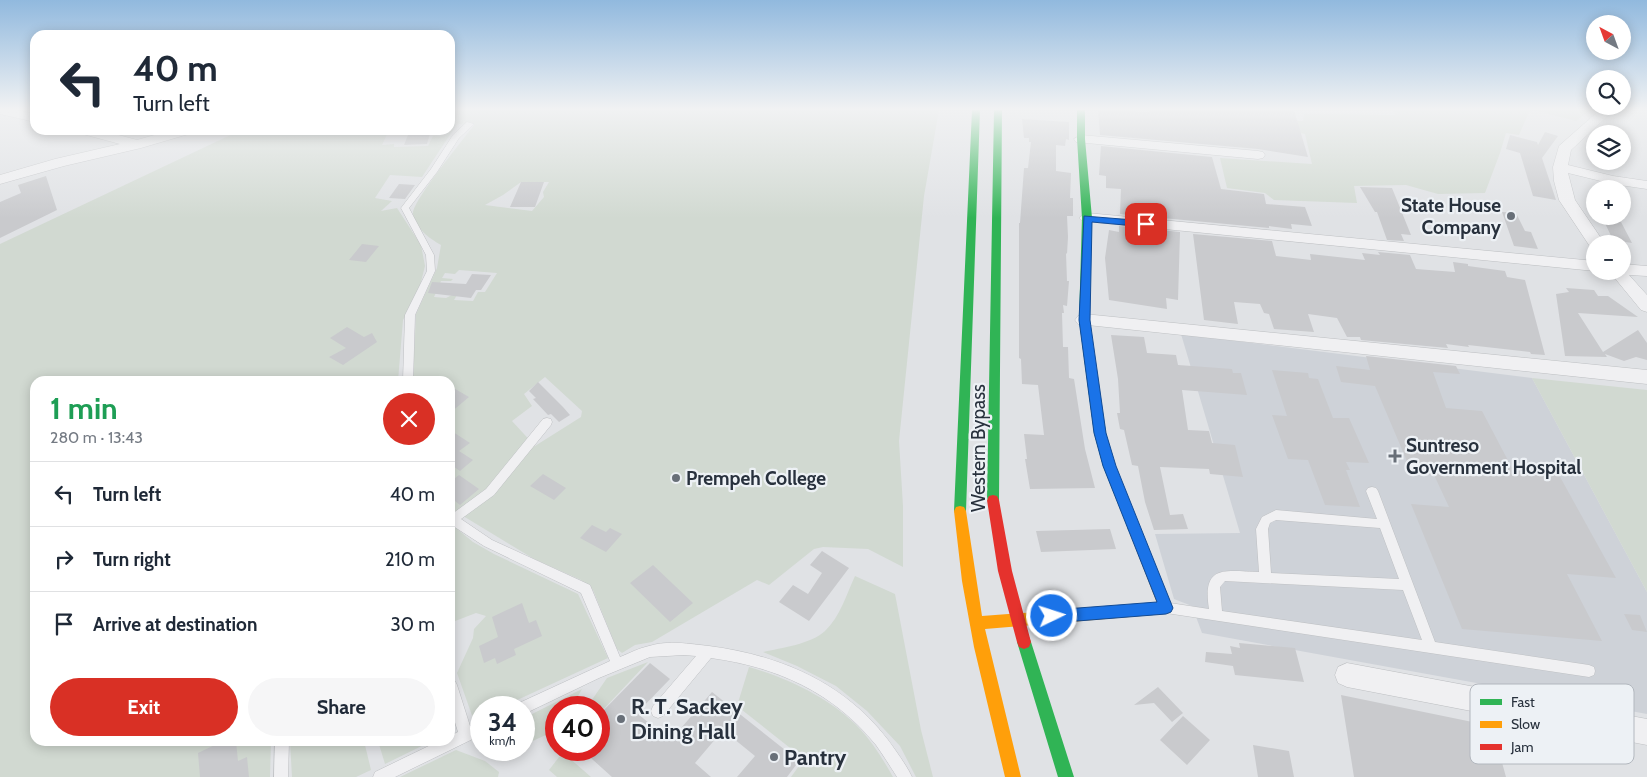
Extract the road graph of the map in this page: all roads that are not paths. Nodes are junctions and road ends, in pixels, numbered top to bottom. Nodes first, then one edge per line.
1 (130, 146) edge
2 (450, 146) edge
3 (975, 146) edge
4 (998, 146) edge
5 (1082, 146) edge
6 (1161, 146) edge
7 (1568, 146) edge
8 (1258, 155) dead end
9 (1560, 167) junction
10 (0, 180) edge
11 (1647, 185) edge
12 (1087, 218) junction
13 (1591, 235) edge
14 (1586, 265) edge
15 (1631, 270) edge
16 (1647, 271) edge
17 (1625, 280) edge
18 (1647, 306) edge
19 (1084, 320) junction
20 (408, 376) edge
21 (1647, 377) edge
22 (547, 422) dead end
23 (1372, 491) dead end
24 (455, 517) edge
25 (455, 521) edge
26 (1384, 524) junction
27 (1265, 578) junction
28 (1407, 585) junction
29 (1166, 608) junction
30 (1216, 616) junction
31 (1017, 619) junction
32 (978, 623) junction
33 (1431, 648) junction
34 (708, 652) junction
35 (617, 664) junction
36 (1589, 671) dead end
37 (1347, 675) dead end
38 (1470, 698) edge
39 (455, 701) edge
40 (535, 703) edge
41 (658, 711) dead end
42 (1634, 730) edge
43 (1647, 732) edge
44 (470, 734) edge
45 (466, 736) junction
46 (455, 741) edge
47 (282, 746) edge
48 (445, 746) edge
49 (281, 777) edge
50 (380, 777) edge
51 (905, 777) edge
52 (1013, 777) edge
53 (1066, 777) edge

1 - 10 street
2 - 20 lane
3 - 32 main road, Western Bypass
4 - 31 main road, Western Bypass
5 - 12 main road
6 - 8 street
7 - 9 street
9 - 11 street
9 - 13 street
12 - 14 street
12 - 19 main road
15 - 16 street
17 - 18 street
19 - 21 street
19 - 29 main road
22 - 24 lane
23 - 26 lane
25 - 35 lane
26 - 27 lane
26 - 28 lane
27 - 28 lane
27 - 30 lane
28 - 33 lane
29 - 30 lane
29 - 31 main road
30 - 33 lane
31 - 32 main road
31 - 53 main road, Western Bypass
32 - 52 main road, Western Bypass
33 - 36 lane
34 - 35 lane
34 - 41 lane
34 - 51 lane
35 - 40 lane
37 - 38 street
39 - 45 lane
42 - 43 street
44 - 45 lane
45 - 46 lane
47 - 49 lane
48 - 50 lane

